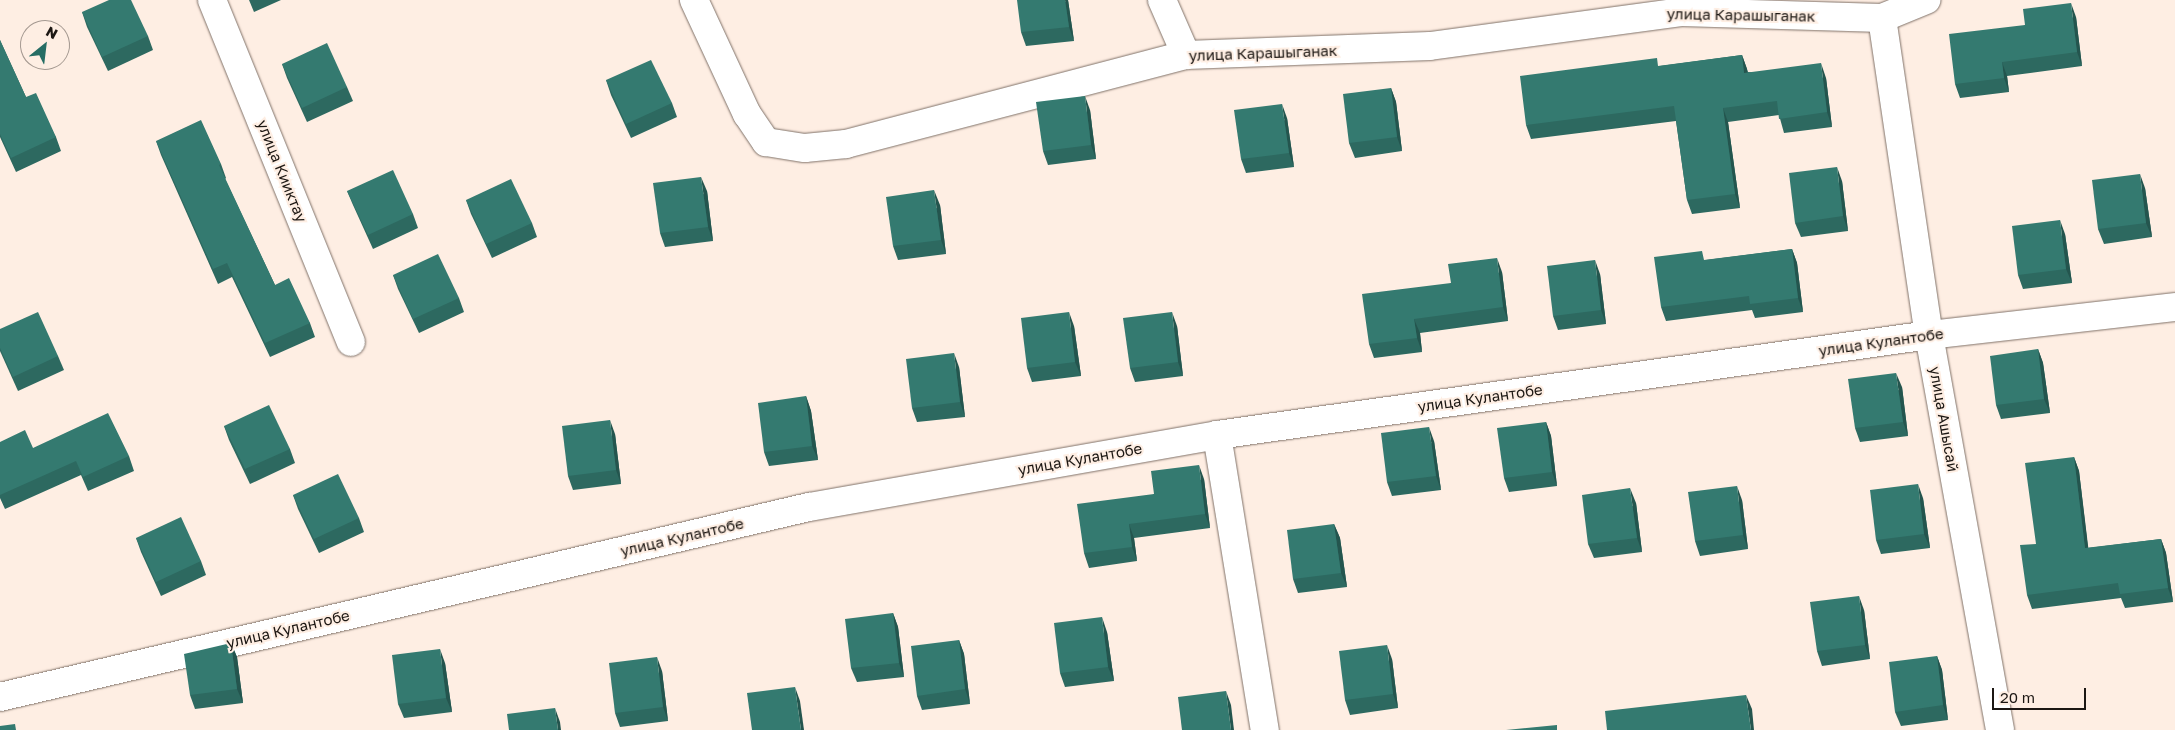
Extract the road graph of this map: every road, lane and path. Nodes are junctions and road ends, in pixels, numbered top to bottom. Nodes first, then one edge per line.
1 (212, 0) edge
2 (694, 0) edge
3 (1162, 0) edge
4 (1926, 0) edge
5 (1678, 6) edge
6 (1882, 18) junction
7 (1186, 55) junction
8 (2175, 307) edge
9 (1929, 335) junction
10 (351, 342) dead end
11 (1217, 435) junction
12 (0, 697) edge
13 (1266, 730) edge
14 (2000, 730) edge

1 - 10 street, улица Кииктау
2 - 7 street, улица Карашыганак
3 - 7 street
4 - 6 street, улица Карашыганак
5 - 6 street, улица Карашыганак
5 - 7 street, улица Карашыганак
6 - 9 street, улица Ашысай
8 - 9 street, улица Кулантобе
9 - 11 street, улица Кулантобе
9 - 14 street, улица Ашысай
11 - 12 street, улица Кулантобе
11 - 13 street

